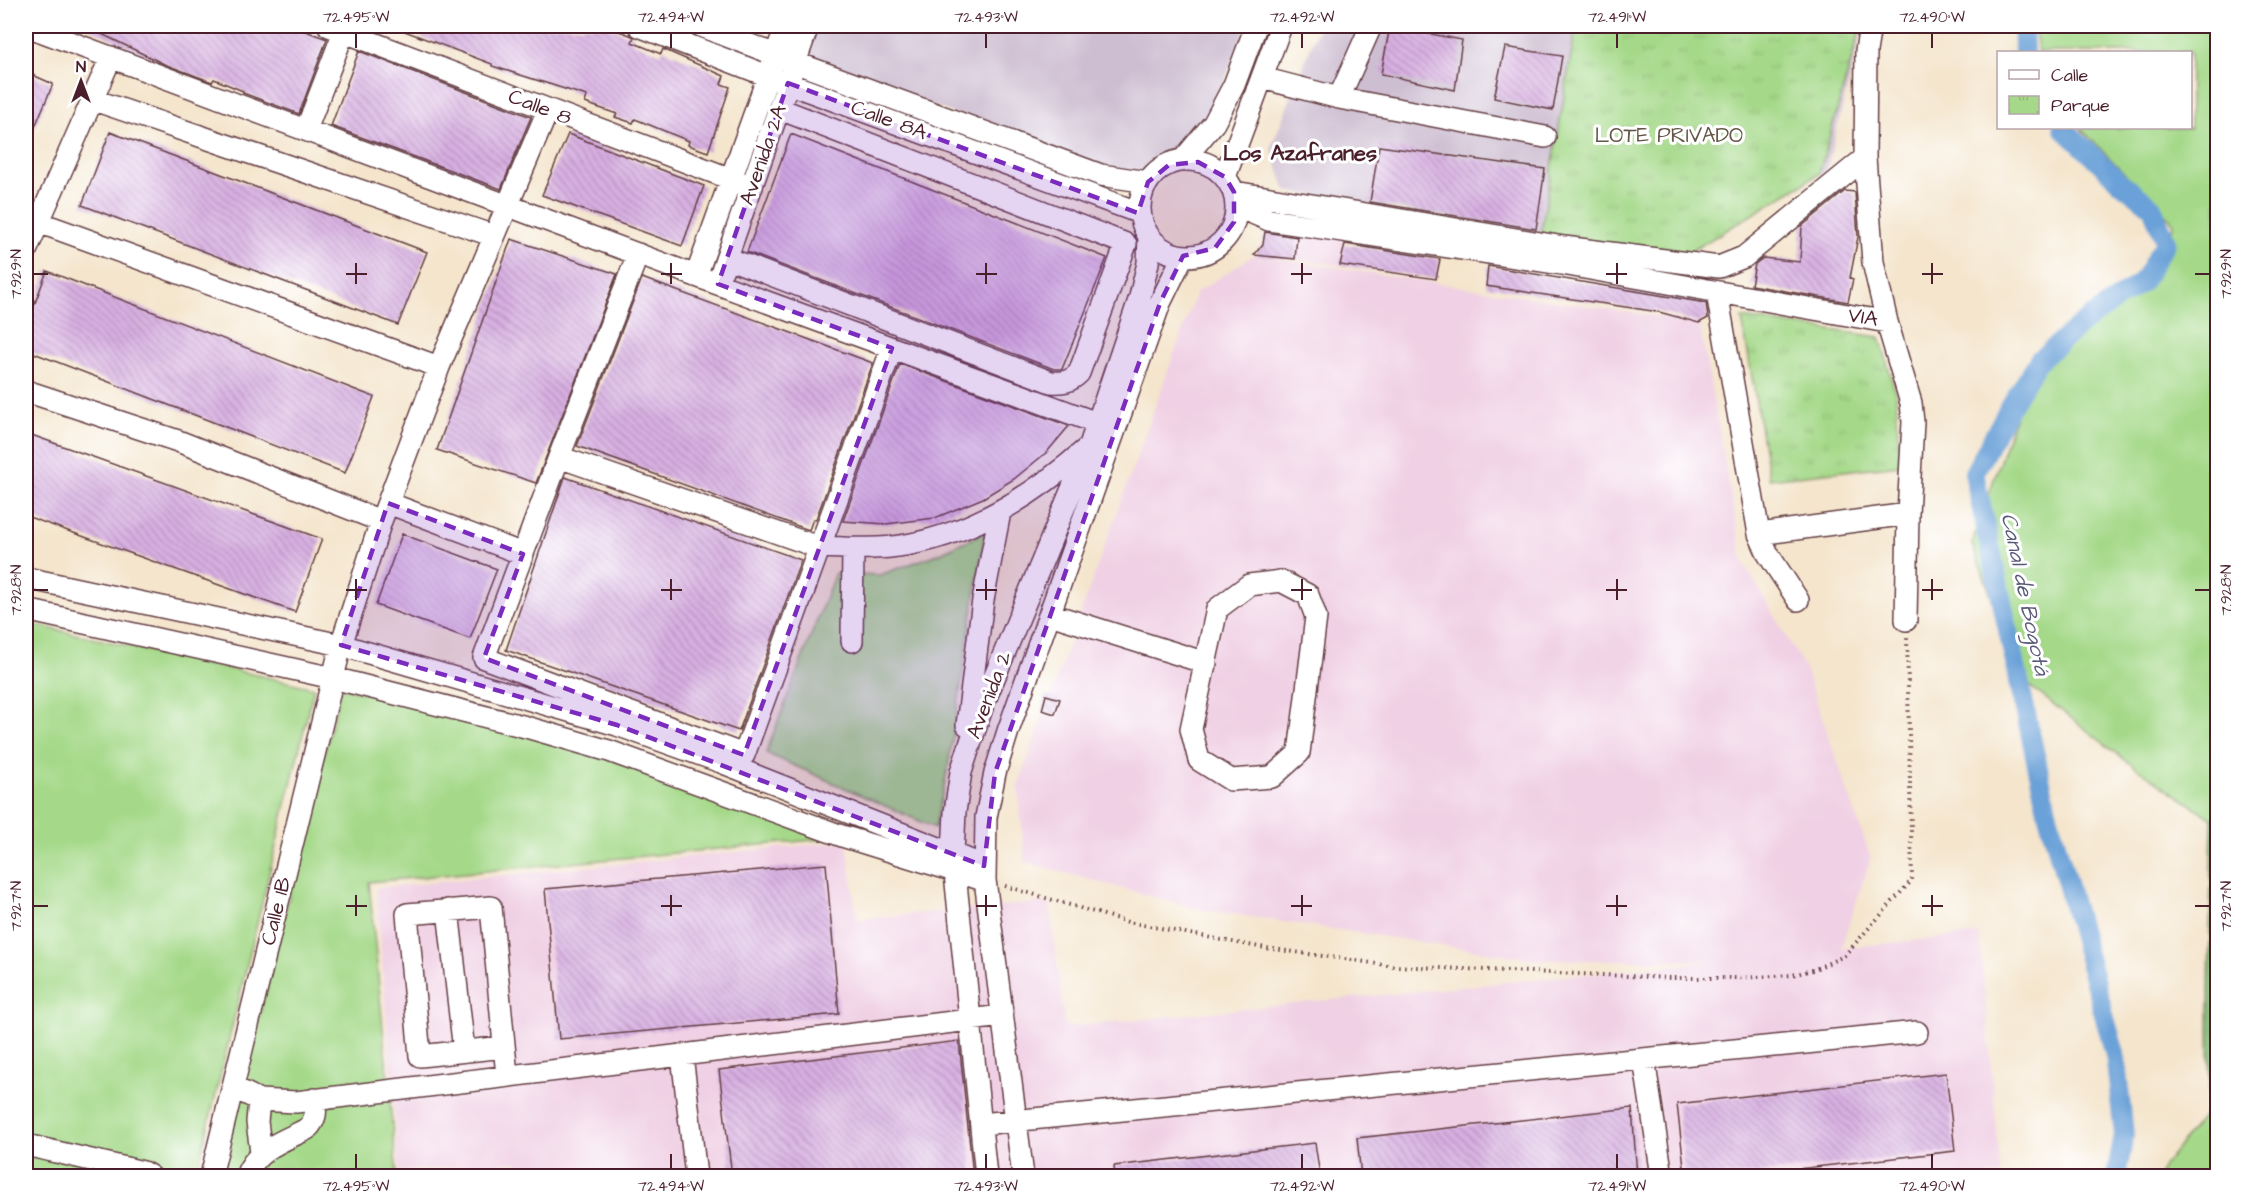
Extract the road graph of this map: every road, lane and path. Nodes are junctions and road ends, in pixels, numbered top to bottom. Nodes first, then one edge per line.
1 (27, 26) edge
2 (639, 26) edge
3 (701, 26) edge
4 (786, 26) edge
5 (808, 26) edge
6 (1256, 26) edge
7 (1281, 26) edge
8 (1371, 26) edge
9 (1870, 26) edge
10 (340, 28) edge
11 (111, 57) junction
12 (784, 58) junction
13 (768, 76) junction
14 (1262, 78) junction
15 (789, 83) junction
16 (1339, 98) junction
17 (91, 99) junction
18 (780, 109) junction
19 (548, 110) junction
20 (306, 130) junction
21 (1545, 137) dead end
22 (1865, 158) junction
23 (1182, 161) junction
24 (731, 179) junction
25 (1148, 182) junction
26 (752, 187) junction
27 (1231, 192) junction
28 (508, 206) junction
29 (38, 222) junction
30 (1144, 224) junction
31 (494, 236) junction
32 (1126, 244) junction
33 (26, 251) edge
34 (638, 254) junction
35 (1563, 255) junction
36 (1183, 256) junction
37 (727, 258) junction
38 (696, 276) junction
39 (718, 284) junction
40 (1717, 293) junction
41 (1887, 322) junction
42 (892, 348) junction
43 (439, 367) junction
44 (26, 391) edge
45 (1097, 423) junction
46 (1090, 445) junction
47 (559, 457) junction
48 (384, 512) junction
49 (1000, 512) junction
50 (1908, 514) junction
51 (1759, 534) junction
52 (818, 546) junction
53 (853, 549) junction
54 (523, 554) junction
55 (26, 578) edge
56 (1798, 600) dead end
57 (26, 610) edge
58 (1050, 615) junction
59 (1906, 620) joint
60 (852, 641) dead end
61 (341, 645) junction
62 (1206, 663) junction
63 (333, 678) junction
64 (961, 772) junction
65 (954, 862) junction
66 (984, 873) junction
67 (448, 910) junction
68 (1002, 1016) junction
69 (970, 1020) junction
70 (1917, 1032) dead end
71 (504, 1047) junction
72 (464, 1051) junction
73 (682, 1055) junction
74 (1644, 1059) junction
75 (507, 1076) junction
76 (233, 1088) junction
77 (259, 1100) junction
78 (314, 1100) junction
79 (1015, 1121) junction
80 (981, 1124) junction
81 (26, 1145) edge
82 (261, 1152) junction
83 (150, 1176) edge
84 (211, 1176) edge
85 (246, 1176) edge
86 (696, 1176) edge
87 (986, 1176) edge
88 (1023, 1176) edge
89 (1662, 1176) edge

1 - 11 street
2 - 13 street, Calle 8A
3 - 12 street, Calle 8A
4 - 12 street, Avenida 2A
5 - 12 street, Avenida 2A
6 - 23 street
7 - 14 street
8 - 16 street
9 - 22 street, VIA
10 - 19 street, Calle 8
10 - 20 street
11 - 17 street
11 - 20 street
12 - 13 street, Avenida 2A
12 - 15 street, Avenida 2A
12 - 25 street, Calle 8A
13 - 15 street, Calle 8A
13 - 24 street, Avenida 2A
14 - 16 street
14 - 27 street
15 - 18 street, Avenida 2A
15 - 30 street, Calle 8A
16 - 21 street
17 - 29 street
17 - 31 street
18 - 26 street, Avenida 2A
18 - 32 street
19 - 24 street, Calle 8
19 - 28 street, Calle 1B
20 - 28 street
22 - 35 street
22 - 41 street, VIA
23 - 25 street
23 - 27 street
24 - 26 street, Calle 8
24 - 38 street, Avenida 2A
25 - 30 street
26 - 37 street, Avenida 2A
27 - 35 street
27 - 36 street
28 - 31 street, Calle 1B
28 - 34 street
29 - 33 street
29 - 43 street
30 - 32 street
30 - 36 street
30 - 45 street, Avenida 2
31 - 43 street, Calle 1B
32 - 37 street
34 - 38 street
34 - 47 street
35 - 40 street, VIA
36 - 58 street, Avenida 2
37 - 39 street, Avenida 2A
38 - 39 street
39 - 42 street
40 - 41 street, VIA
40 - 51 street
41 - 50 street
42 - 45 street
42 - 52 street
43 - 48 street, Calle 1B
44 - 48 street
45 - 46 street, Avenida 2
46 - 49 street
46 - 64 street, Avenida 2
47 - 52 street
47 - 54 street
48 - 54 street
48 - 61 street, Calle 1B
49 - 53 street
49 - 64 street
50 - 51 street
50 - 59 street
51 - 56 street
52 - 53 street
52 - 54 street
53 - 60 street
55 - 61 street
57 - 63 street
58 - 62 street
58 - 66 street, Avenida 2
59 - 66 path
61 - 63 street, Calle 1B
61 - 65 street
62 - 62 street
63 - 65 street
63 - 76 street, Calle 1B
64 - 65 street, Avenida 2
65 - 66 street
65 - 69 street, Avenida 2
66 - 68 street, Avenida 2
67 - 71 street
67 - 72 street
67 - 72 street
68 - 69 street
68 - 79 street, Avenida 2
69 - 73 street
69 - 80 street, Avenida 2
70 - 74 street
71 - 72 street
71 - 75 street
73 - 75 street
73 - 86 street
74 - 79 street
74 - 89 street
75 - 78 street
76 - 77 street
76 - 84 street, Calle 1B
77 - 78 street
77 - 82 street
78 - 82 street
79 - 80 street
79 - 88 street, Avenida 2
80 - 87 street, Avenida 2
81 - 83 street
82 - 85 street

